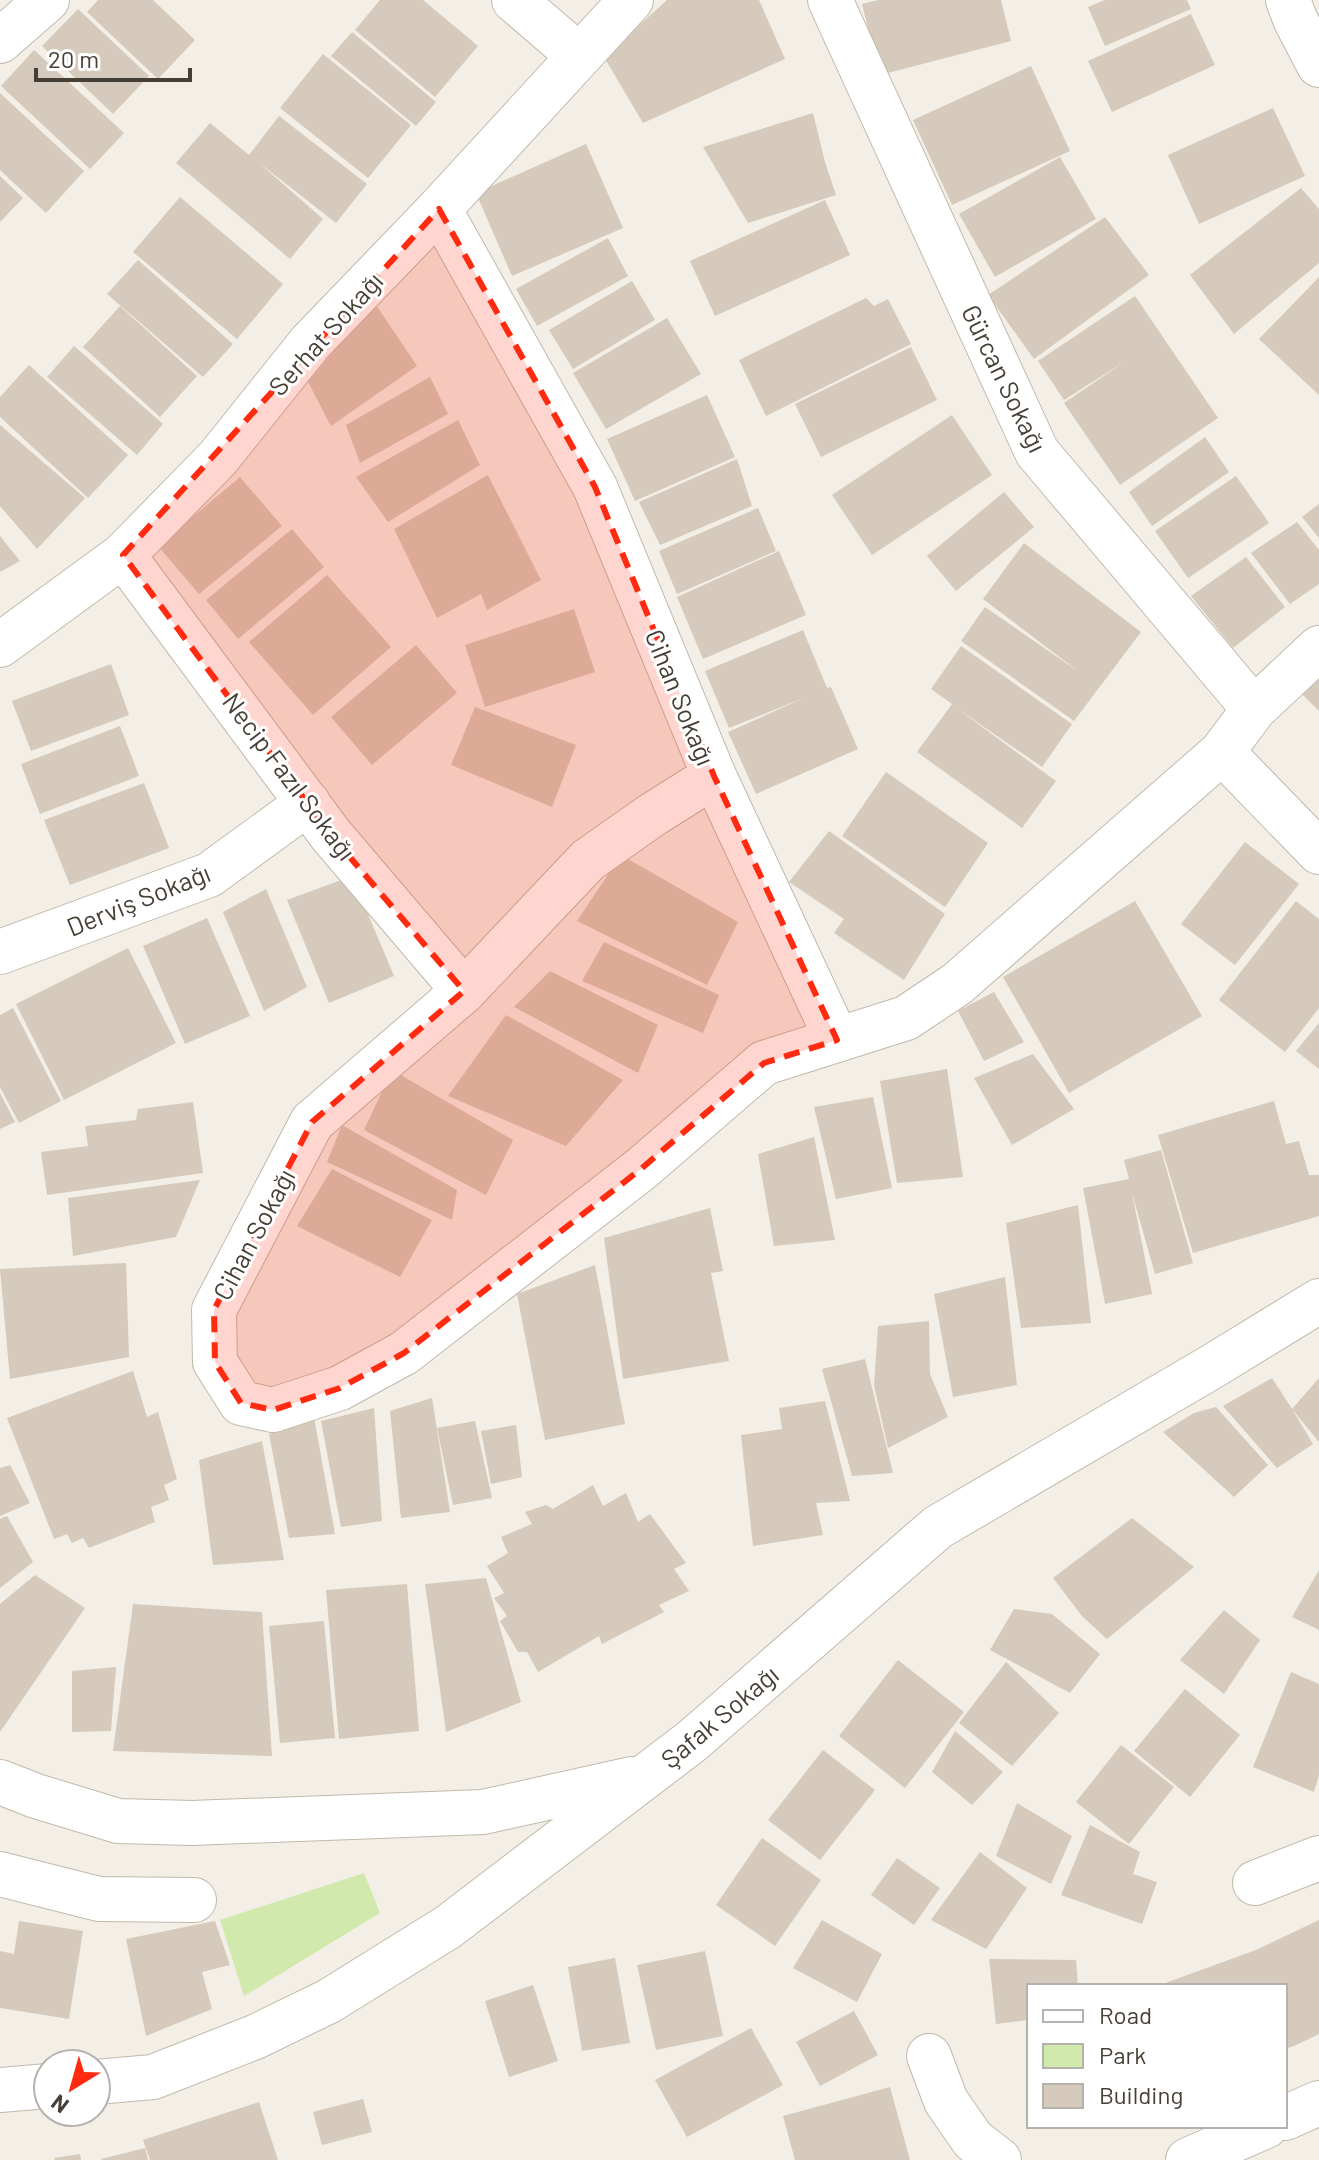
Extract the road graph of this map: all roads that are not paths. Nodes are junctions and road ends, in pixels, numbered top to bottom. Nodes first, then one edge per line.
1 (47, 0) edge
2 (514, 0) edge
3 (631, 0) edge
4 (830, 0) edge
5 (1288, 0) edge
6 (0, 41) edge
7 (579, 56) junction
8 (1319, 65) edge
9 (439, 209) junction
10 (123, 555) junction
11 (0, 645) edge
12 (1319, 648) edge
13 (1254, 709) junction
14 (1222, 752) junction
15 (714, 776) junction
16 (308, 803) junction
17 (1319, 852) edge
18 (0, 952) edge
19 (464, 991) junction
20 (837, 1040) junction
21 (1319, 1301) edge
22 (646, 1776) junction
23 (0, 1782) edge
24 (1319, 1858) edge
25 (0, 1874) edge
26 (1255, 1883) dead end
27 (194, 1900) dead end
28 (929, 2056) dead end
29 (112, 2081) edge
30 (32, 2087) edge
31 (0, 2090) edge
32 (1319, 2103) edge
33 (1287, 2117) edge
34 (1261, 2128) edge
35 (999, 2160) edge
36 (1188, 2160) edge

1 - 6 street
2 - 7 street
3 - 7 street, Serhat Sokağı
4 - 13 street, Gürcan Sokağı
5 - 8 street
7 - 9 street, Serhat Sokağı
9 - 10 street, Serhat Sokağı
9 - 15 street, Cihan Sokağı
10 - 11 street, Serhat Sokağı
10 - 16 street, Necip Fazıl Sokağı
12 - 13 street, Cihan Sokağı
13 - 14 street, Cihan Sokağı
14 - 17 street
14 - 20 street, Cihan Sokağı
15 - 19 street, Cihan Sokağı
15 - 20 street
16 - 18 street, Derviş Sokağı
16 - 19 street, Necip Fazıl Sokağı
19 - 20 street, Cihan Sokağı
21 - 22 street, Şafak Sokağı
22 - 23 street
22 - 29 street, Şafak Sokağı
24 - 26 street
25 - 27 street
28 - 35 street
30 - 31 street
32 - 33 street
34 - 36 street

